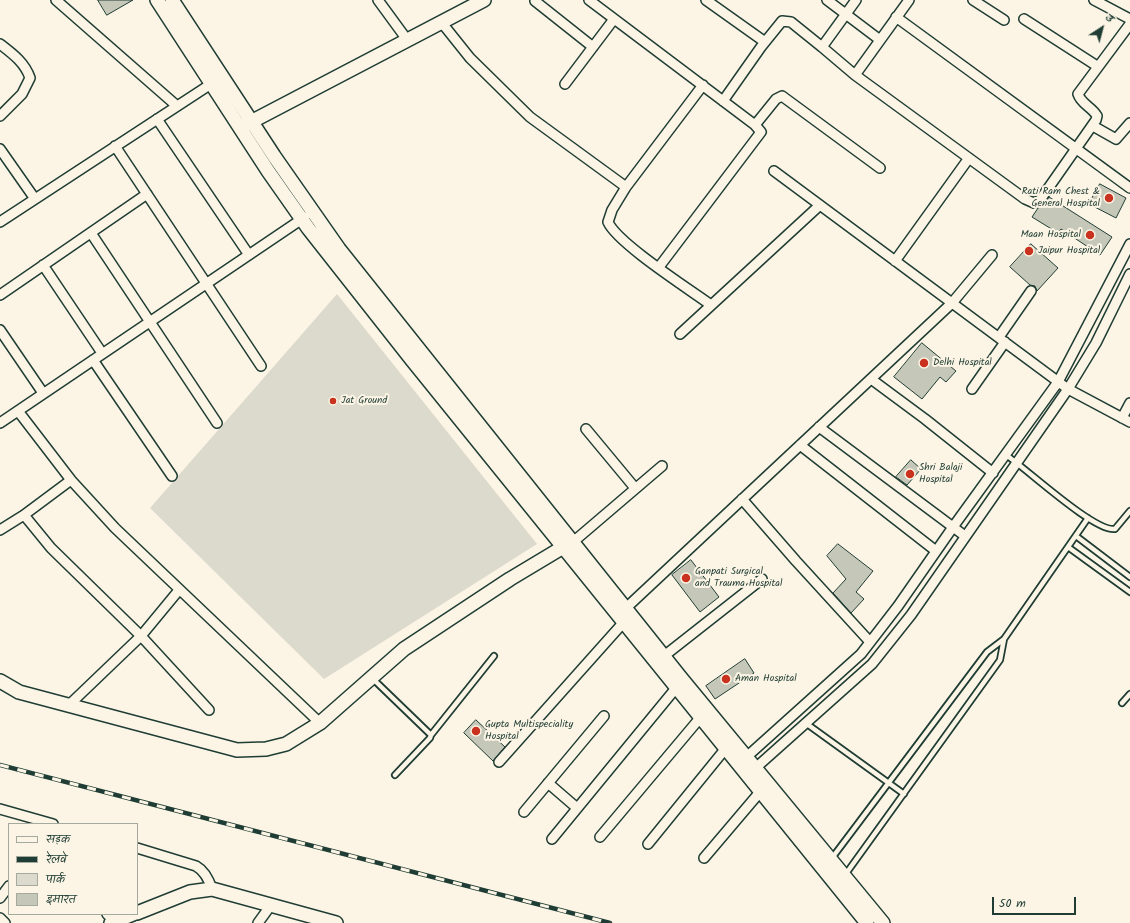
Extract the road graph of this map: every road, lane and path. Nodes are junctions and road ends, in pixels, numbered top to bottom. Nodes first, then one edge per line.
1 (56, 0) edge
2 (157, 0) edge
3 (172, 0) edge
4 (378, 0) edge
5 (589, 0) edge
6 (706, 0) edge
7 (827, 0) edge
8 (856, 0) edge
9 (909, 0) edge
10 (973, 0) edge
11 (1094, 0) edge
12 (1116, 0) edge
13 (481, 1) edge
14 (535, 2) dead end
15 (1110, 8) junction
16 (846, 14) junction
17 (896, 17) junction
18 (614, 19) junction
19 (1024, 19) dead end
20 (1130, 19) edge
21 (1004, 20) dead end
22 (442, 23) junction
23 (1130, 24) edge
24 (880, 40) junction
25 (408, 41) junction
26 (765, 42) junction
27 (0, 44) edge
28 (593, 47) junction
29 (822, 47) junction
30 (1097, 66) junction
31 (855, 75) junction
32 (211, 84) junction
33 (565, 84) dead end
34 (703, 85) junction
35 (723, 101) junction
36 (177, 106) junction
37 (0, 116) edge
38 (157, 119) junction
39 (252, 122) junction
40 (1130, 123) edge
41 (755, 125) junction
42 (1092, 126) junction
43 (240, 128) junction
44 (115, 146) junction
45 (0, 149) edge
46 (1076, 149) junction
47 (969, 158) junction
48 (880, 168) dead end
49 (774, 171) dead end
50 (626, 187) junction
51 (1130, 188) edge
52 (147, 194) junction
53 (35, 199) junction
54 (820, 205) junction
55 (313, 212) junction
56 (302, 219) junction
57 (0, 222) edge
58 (91, 233) junction
59 (1130, 244) edge
60 (249, 255) junction
61 (992, 255) dead end
62 (895, 261) junction
63 (43, 265) junction
64 (659, 267) junction
65 (1130, 274) edge
66 (206, 283) junction
67 (1031, 291) dead end
68 (0, 295) edge
69 (952, 303) junction
70 (711, 305) junction
71 (149, 321) junction
72 (0, 330) edge
73 (680, 334) dead end
74 (1002, 340) junction
75 (102, 353) junction
76 (93, 360) junction
77 (261, 366) dead end
78 (870, 379) junction
79 (1058, 382) junction
80 (1068, 388) junction
81 (972, 389) dead end
82 (43, 394) junction
83 (1130, 403) edge
84 (18, 411) junction
85 (1126, 420) edge
86 (0, 423) edge
87 (217, 423) dead end
88 (819, 427) junction
89 (586, 430) dead end
90 (477, 432) junction
91 (800, 445) junction
92 (1006, 455) junction
93 (1016, 462) junction
94 (662, 466) dead end
95 (993, 473) junction
96 (172, 476) dead end
97 (71, 480) junction
98 (635, 488) junction
99 (742, 499) junction
100 (1130, 510) edge
101 (24, 515) junction
102 (1088, 518) junction
103 (953, 527) junction
104 (0, 530) edge
105 (965, 536) junction
106 (1076, 536) junction
107 (568, 545) junction
108 (1068, 547) junction
109 (936, 551) junction
110 (1130, 577) edge
111 (762, 579) dead end
112 (179, 590) junction
113 (1130, 592) edge
114 (626, 608) junction
115 (623, 623) junction
116 (141, 636) junction
117 (1004, 639) junction
118 (870, 642) junction
119 (494, 656) dead end
120 (664, 656) junction
121 (371, 677) junction
122 (0, 681) edge
123 (676, 688) junction
124 (0, 692) edge
125 (19, 692) junction
126 (1130, 694) edge
127 (1122, 703) dead end
128 (69, 705) junction
129 (209, 710) dead end
130 (604, 716) dead end
131 (700, 718) junction
132 (320, 723) junction
133 (807, 724) junction
134 (431, 735) junction
135 (726, 748) junction
136 (742, 760) junction
137 (500, 762) dead end
138 (752, 772) junction
139 (395, 775) dead end
140 (548, 783) junction
141 (888, 783) junction
142 (760, 792) junction
143 (904, 794) junction
144 (577, 808) junction
145 (0, 810) edge
146 (524, 812) dead end
147 (49, 823) edge
148 (600, 837) dead end
149 (552, 839) dead end
150 (648, 844) dead end
151 (138, 848) edge
152 (704, 858) dead end
153 (827, 864) junction
154 (841, 881) junction
155 (8, 887) edge
156 (212, 889) junction
157 (0, 898) edge
158 (271, 905) junction
159 (138, 913) edge
160 (130, 915) edge
161 (0, 918) edge
162 (112, 920) edge
163 (5, 923) edge
164 (258, 923) edge
165 (336, 923) edge
166 (867, 923) edge
167 (883, 923) edge

1 - 36 street
2 - 32 main road
3 - 39 main road
4 - 25 street
5 - 18 street
6 - 26 street
7 - 16 street
8 - 16 street
9 - 17 street
10 - 21 street
11 - 15 street
12 - 15 street
13 - 22 main road
14 - 28 street
15 - 20 street
16 - 24 street
16 - 29 street
17 - 24 street
17 - 46 street
18 - 28 street
18 - 34 street
19 - 30 street
22 - 25 main road
22 - 50 street
23 - 30 street
24 - 31 street
25 - 39 main road
26 - 29 street
26 - 35 street
27 - 37 street
28 - 33 street
29 - 31 street
30 - 42 street
31 - 47 street
32 - 36 street
32 - 43 main road
34 - 35 street
34 - 50 street
35 - 41 street
36 - 38 street
38 - 44 street
38 - 60 street
39 - 43 main road
39 - 55 main road
40 - 42 street
41 - 48 street
41 - 64 street
42 - 46 street
43 - 56 main road
44 - 52 street
44 - 53 street
45 - 53 street
46 - 47 street
46 - 51 street
47 - 62 street
49 - 54 street
50 - 64 street
52 - 58 street
52 - 66 street
53 - 57 street
54 - 62 street
54 - 70 street
55 - 56 street
55 - 90 main road
56 - 60 street
56 - 90 main road
58 - 63 street
58 - 71 street
59 - 79 street
60 - 66 street
61 - 69 street
62 - 69 street
63 - 68 street
63 - 75 street
64 - 70 street
65 - 80 street
66 - 71 street
66 - 77 street
67 - 74 street
69 - 74 street
69 - 78 street
70 - 73 street
71 - 75 street
71 - 87 street
72 - 82 street
74 - 79 street
74 - 81 street
75 - 76 street
76 - 82 street
76 - 96 street
78 - 88 street
78 - 95 street
79 - 80 street
79 - 92 street
80 - 85 street
80 - 93 street
82 - 84 street
83 - 85 street
84 - 86 street
84 - 97 street
88 - 91 street
88 - 103 street
89 - 98 street
90 - 107 main road
91 - 99 street
91 - 109 street
92 - 93 lane
92 - 95 street
93 - 102 lane
93 - 105 street
94 - 98 street
95 - 103 street
97 - 101 street
97 - 112 street
98 - 107 street
99 - 114 street
99 - 118 street
100 - 102 lane
101 - 104 street
101 - 116 street
102 - 106 lane
103 - 105 street
103 - 109 street
105 - 133 street
106 - 108 lane
106 - 110 lane
107 - 114 main road
107 - 115 main road
107 - 121 main road
108 - 113 lane
108 - 117 lane
109 - 118 street
111 - 120 street
112 - 116 street
112 - 132 street
114 - 120 main road
115 - 123 main road
115 - 137 street
116 - 128 street
116 - 129 street
117 - 141 lane
117 - 143 lane
118 - 136 street
119 - 134 lane
120 - 136 main road
121 - 132 main road
121 - 134 lane
122 - 125 main road
123 - 131 main road
123 - 144 street
124 - 125 main road
125 - 128 main road
126 - 127 lane
128 - 132 main road
130 - 140 street
131 - 135 main road
131 - 148 street
133 - 138 street
133 - 141 lane
134 - 139 lane
135 - 136 main road
135 - 150 street
136 - 138 main road
138 - 142 main road
138 - 153 main road
140 - 144 street
140 - 146 street
141 - 143 lane
141 - 153 lane
142 - 152 street
142 - 153 main road
143 - 154 lane
144 - 149 street
145 - 147 street
151 - 156 street
153 - 154 main road
154 - 166 main road
154 - 167 main road
155 - 157 street
156 - 158 main road
156 - 159 main road
158 - 164 street
158 - 165 main road
160 - 162 main road
161 - 163 street

